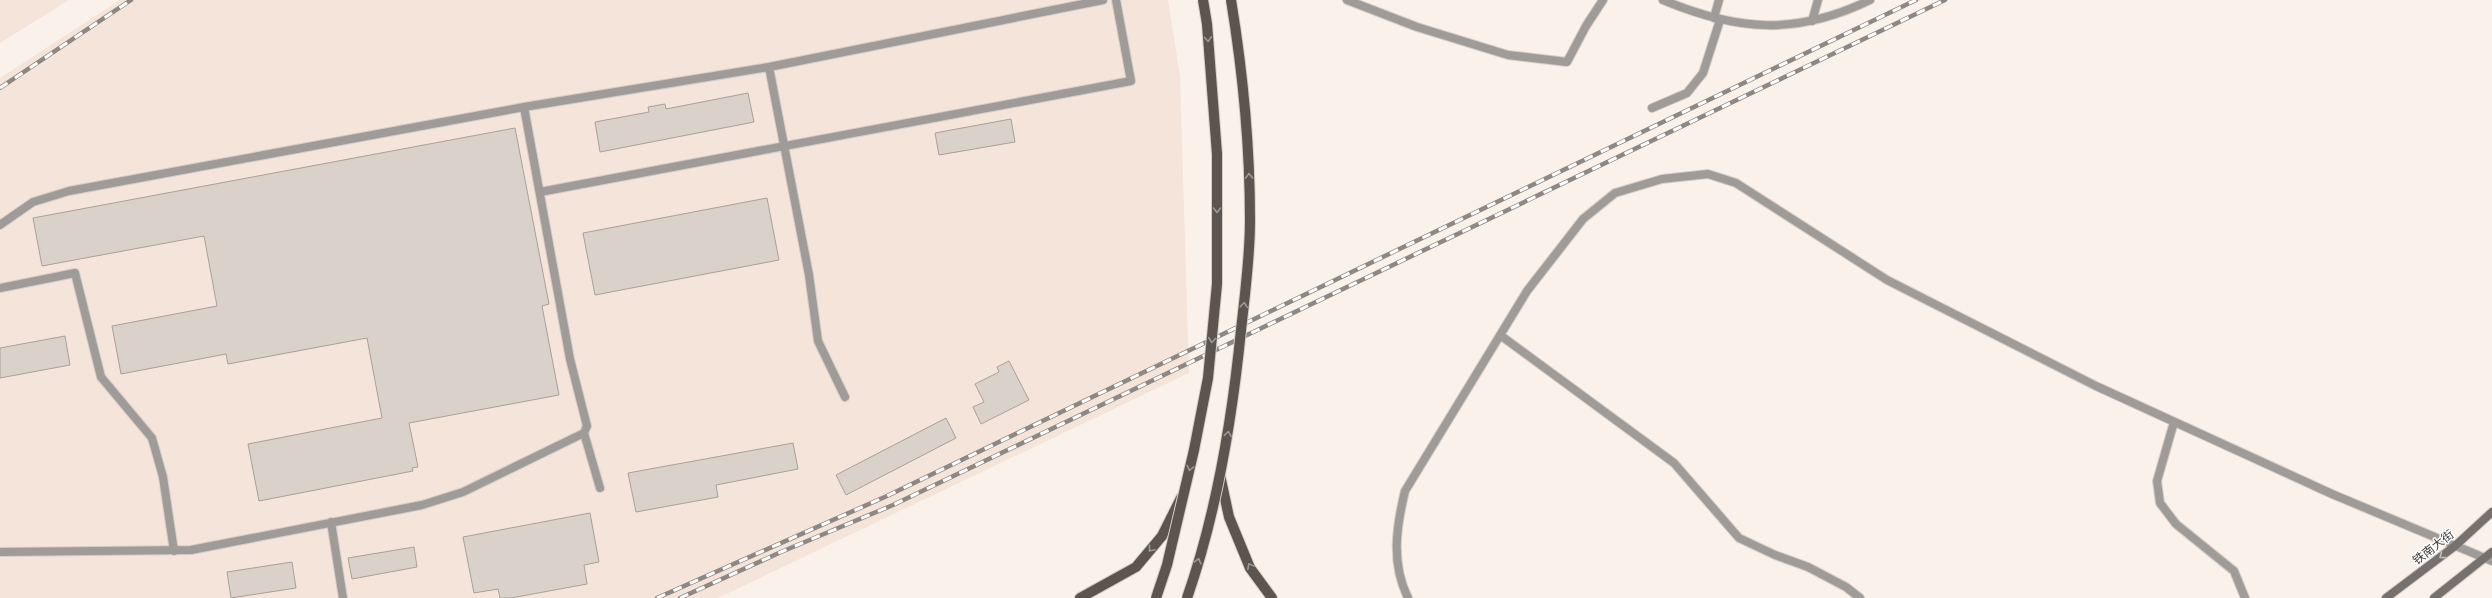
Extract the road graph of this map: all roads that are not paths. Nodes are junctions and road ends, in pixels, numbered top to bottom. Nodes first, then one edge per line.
1 (1103, 0) edge
2 (1116, 0) edge
3 (1203, 0) edge
4 (1231, 0) edge
5 (1347, 0) edge
6 (1603, 0) edge
7 (1663, 0) edge
8 (1719, 0) edge
9 (1818, 0) edge
10 (1870, 0) edge
11 (1717, 19) junction
12 (1812, 21) junction
13 (769, 67) junction
14 (524, 107) junction
15 (1652, 108) dead end
16 (784, 146) junction
17 (540, 192) junction
18 (0, 225) edge
19 (0, 288) edge
20 (1500, 335) junction
21 (845, 397) dead end
22 (2174, 422) junction
23 (584, 433) junction
24 (1220, 475) junction
25 (600, 488) dead end
26 (1184, 491) junction
27 (2492, 512) edge
28 (332, 522) junction
29 (2455, 546) junction
30 (174, 551) junction
31 (0, 552) edge
32 (2492, 552) edge
33 (2488, 560) edge
34 (343, 598) edge
35 (1080, 598) edge
36 (1156, 598) edge
37 (1187, 598) edge
38 (1272, 598) edge
39 (1408, 598) edge
40 (1860, 598) edge
41 (2244, 598) edge
42 (2386, 598) edge
43 (2434, 598) edge

1 - 13 street
2 - 16 street
3 -> 26 main road, bridge
24 -> 4 main road, bridge
5 - 6 street
7 - 11 street
8 - 11 street
9 - 12 street
10 - 12 street
11 - 12 street
11 - 15 street
13 - 14 street
13 - 16 street
14 - 17 street
14 - 18 street
16 - 17 street
16 - 21 street
17 - 23 street
19 - 30 street
20 - 22 street
20 - 39 street
20 - 40 street
22 - 29 street
22 - 41 street
23 - 25 street
23 - 28 street
37 -> 24 main road, bridge
38 -> 24 main road
26 -> 35 main road, bridge
26 - 36 main road, bridge
27 - 29 main road, 铁南大街
28 - 30 street
28 - 34 street
29 - 33 street
29 -> 42 main road, 铁南大街
30 - 31 street
32 - 33 main road
33 - 43 main road

